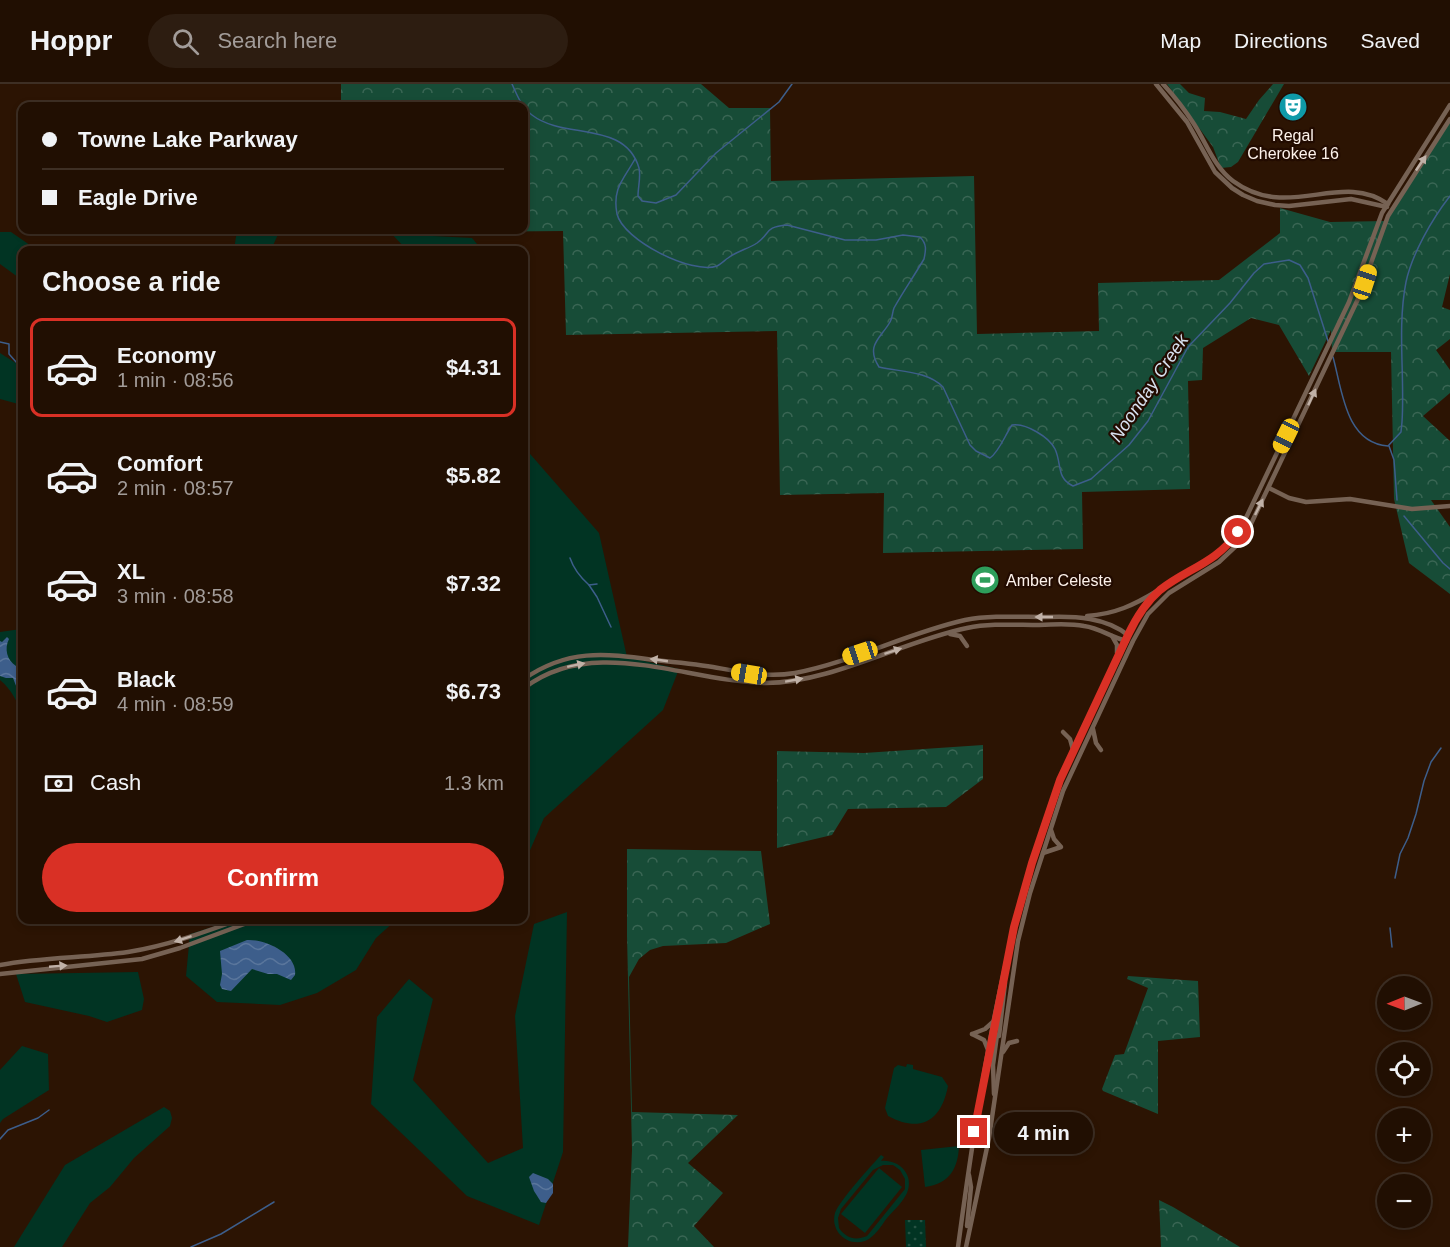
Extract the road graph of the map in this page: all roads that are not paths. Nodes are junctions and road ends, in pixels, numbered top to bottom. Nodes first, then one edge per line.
1 (1156, 84) edge
2 (1163, 84) edge
3 (1450, 105) edge
4 (1450, 119) edge
5 (1386, 205) junction
6 (1392, 208) junction
7 (1269, 488) junction
8 (1450, 506) edge
9 (1167, 585) junction
10 (1080, 617) junction
11 (944, 634) junction
12 (1110, 634) junction
13 (1128, 635) junction
14 (1125, 641) junction
15 (1133, 641) junction
16 (967, 646) dead end
17 (1116, 659) junction
18 (528, 676) edge
19 (528, 686) edge
20 (1093, 726) junction
21 (1063, 732) dead end
22 (1101, 750) dead end
23 (1073, 752) junction
24 (1051, 827) junction
25 (1043, 854) junction
26 (227, 924) edge
27 (244, 924) edge
28 (0, 965) edge
29 (0, 974) edge
30 (1005, 974) junction
31 (995, 1019) junction
32 (1017, 1041) dead end
33 (988, 1051) junction
34 (1002, 1054) junction
35 (995, 1102) junction
36 (969, 1172) junction
37 (967, 1226) dead end
38 (958, 1247) edge
39 (966, 1247) edge

1 - 5 main road
2 - 5 main road
3 - 5 main road
6 -> 4 main road
5 - 6 main road
5 - 9 main road
7 -> 6 main road
7 - 8 main road
15 -> 7 main road
9 - 10 main road
9 - 13 main road
10 - 13 main road
10 -> 18 main road
11 - 12 main road
11 - 16 main road
19 -> 11 main road
12 - 14 main road
12 - 17 main road
13 - 14 main road
13 - 15 main road
14 - 15 main road
14 - 17 main road
15 - 20 main road
17 - 23 main road
20 - 22 main road
20 - 24 main road
21 - 23 main road
23 - 30 main road
24 - 25 main road
24 - 25 main road
25 - 34 main road
26 -> 28 main road
29 -> 27 main road
30 - 31 main road
30 - 35 main road
31 - 33 main road
31 - 33 main road
32 - 34 main road
33 - 36 main road
34 - 35 main road
35 - 39 main road
36 - 37 main road
36 - 38 main road

